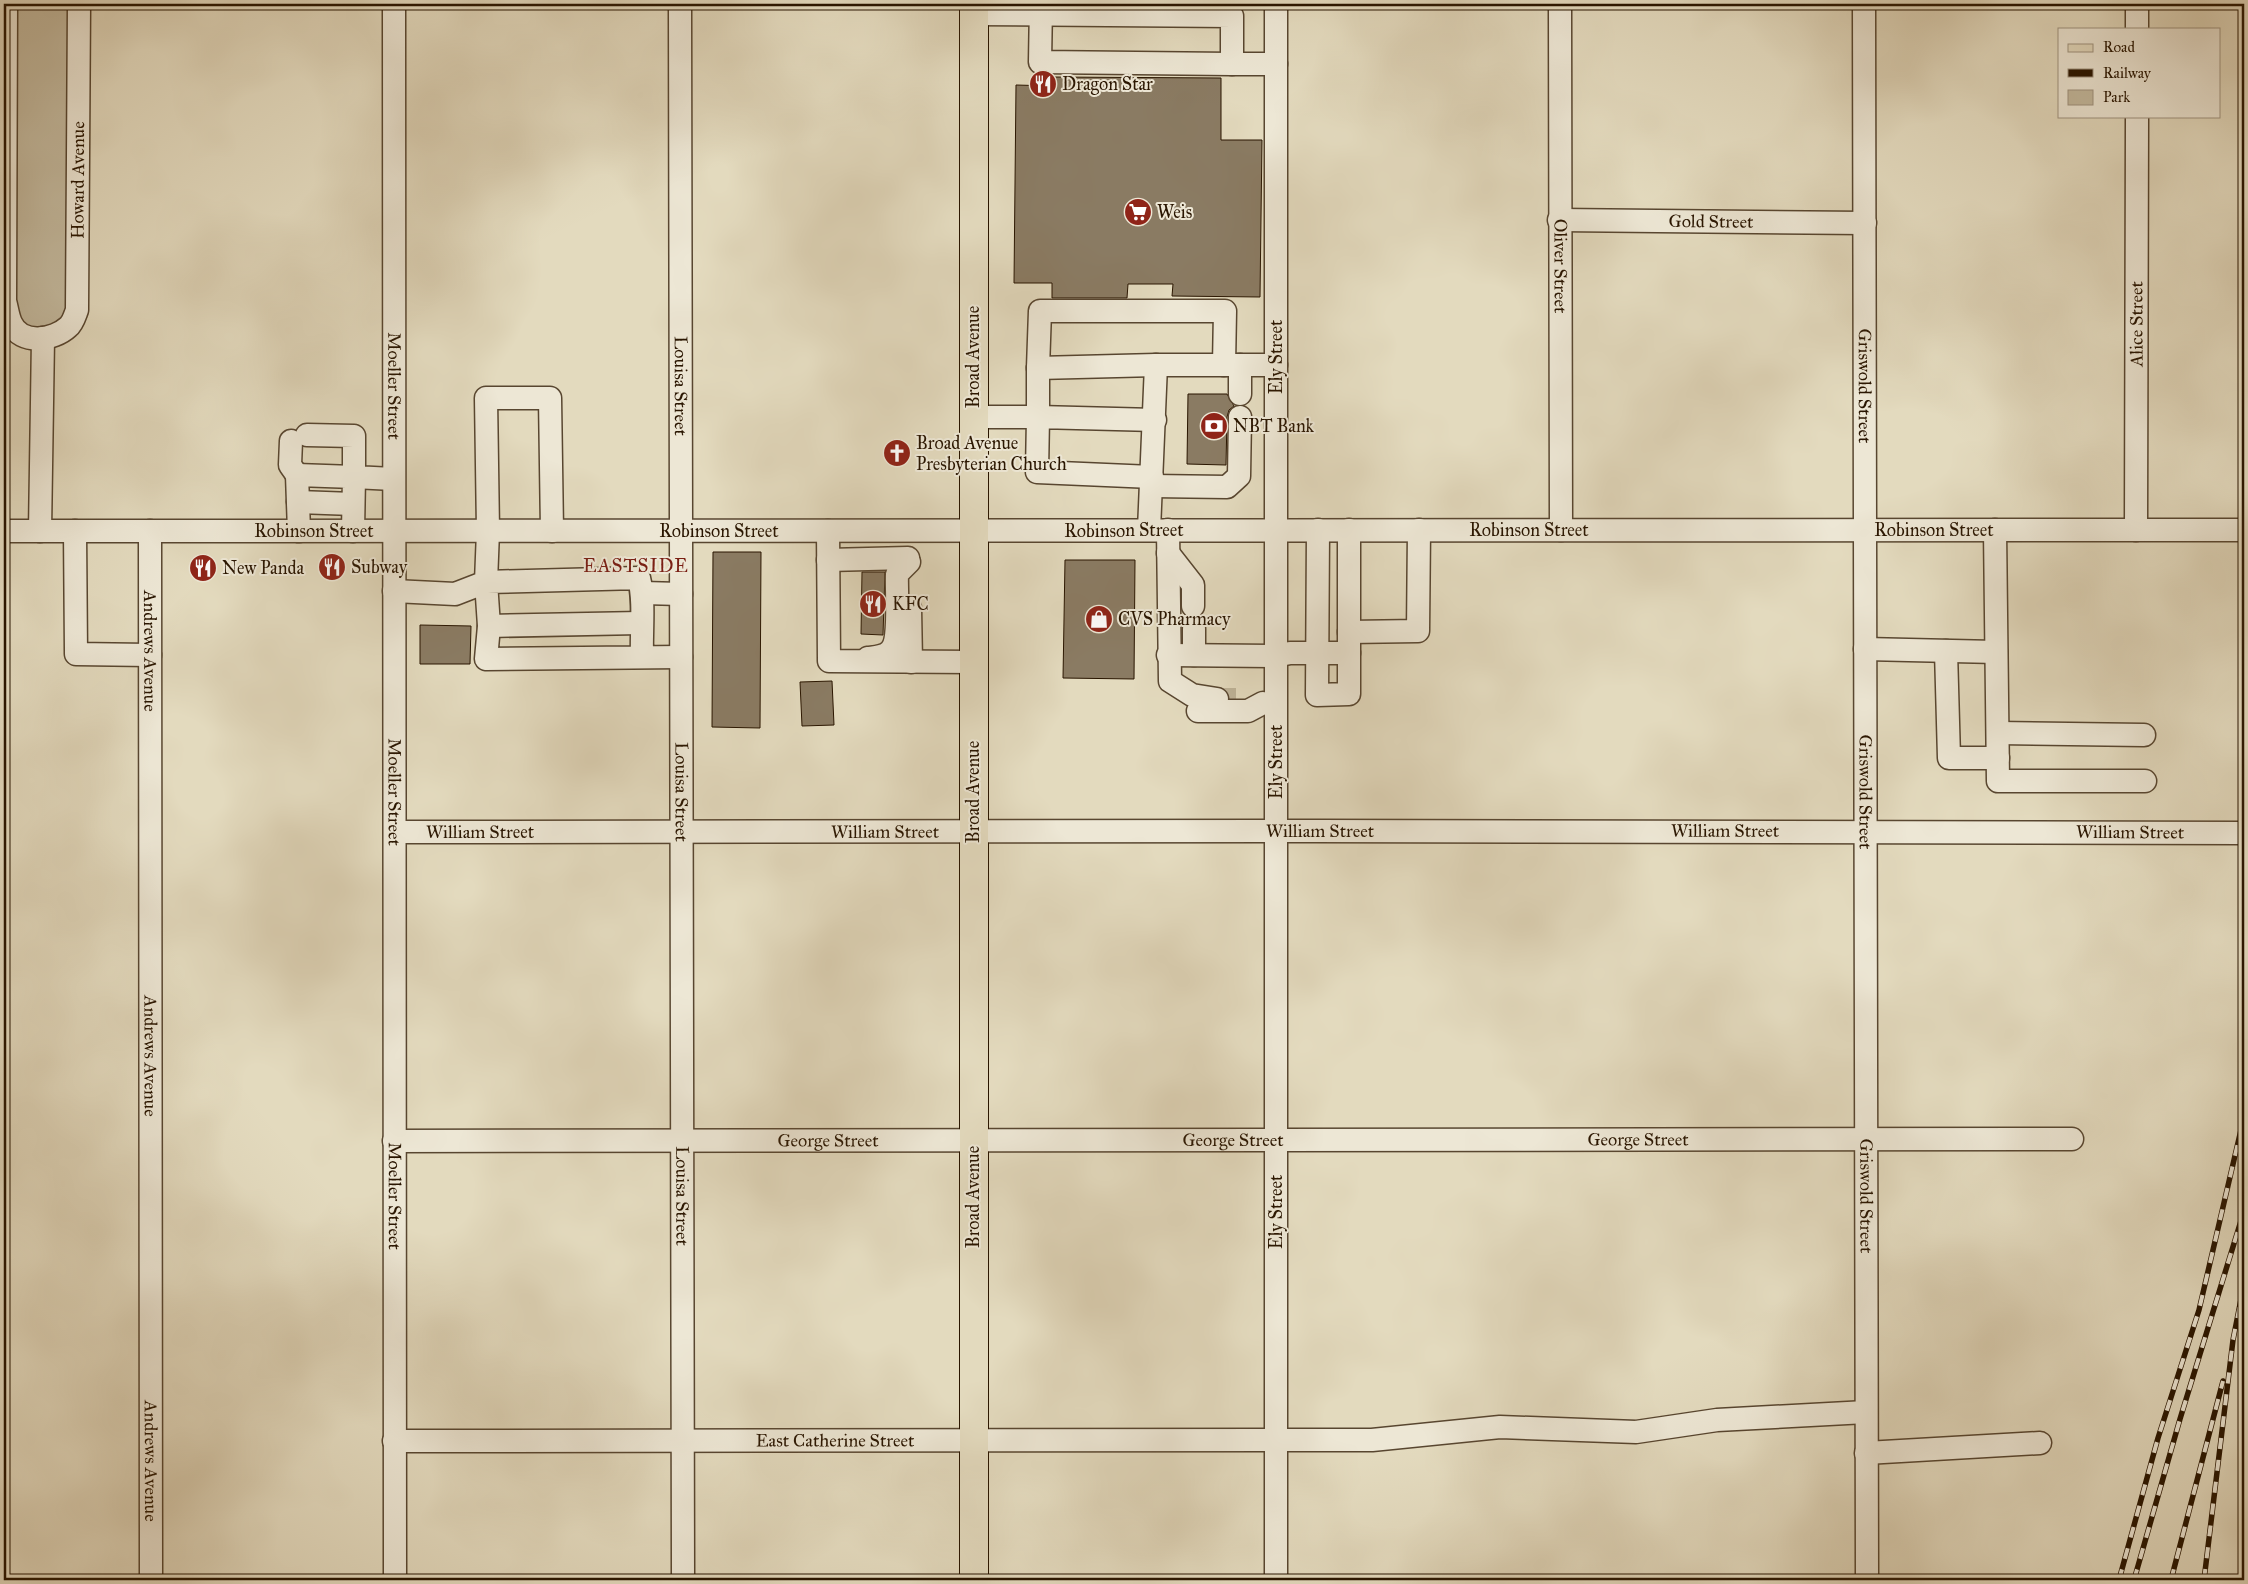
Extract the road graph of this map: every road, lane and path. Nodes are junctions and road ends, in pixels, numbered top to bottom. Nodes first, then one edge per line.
1 (6, 4) edge
2 (79, 4) edge
3 (394, 4) edge
4 (680, 4) edge
5 (1276, 4) edge
6 (1560, 4) edge
7 (1864, 4) edge
8 (2138, 4) edge
9 (974, 9) edge
10 (1041, 9) edge
11 (1232, 10) edge
12 (2137, 28) edge
13 (1232, 64) junction
14 (1276, 64) junction
15 (2137, 118) edge
16 (1559, 220) junction
17 (1865, 223) junction
18 (43, 338) junction
19 (1156, 365) junction
20 (1232, 365) junction
21 (1276, 365) junction
22 (1038, 368) junction
23 (1240, 394) dead end
24 (973, 417) junction
25 (1038, 417) junction
26 (1240, 417) dead end
27 (1155, 420) junction
28 (297, 475) junction
29 (354, 477) junction
30 (393, 479) junction
31 (1152, 481) junction
32 (298, 502) junction
33 (353, 504) junction
34 (682, 530) junction
35 (908, 530) junction
36 (972, 530) junction
37 (1159, 530) junction
38 (1275, 530) junction
39 (1318, 530) junction
40 (1350, 530) junction
41 (1419, 530) junction
42 (1561, 530) junction
43 (1865, 530) junction
44 (1995, 530) junction
45 (2136, 530) junction
46 (2244, 530) edge
47 (4, 531) edge
48 (40, 531) junction
49 (75, 531) junction
50 (150, 531) junction
51 (299, 531) junction
52 (354, 531) junction
53 (393, 531) junction
54 (488, 531) junction
55 (552, 531) junction
56 (828, 531) junction
57 (1168, 553) junction
58 (828, 560) junction
59 (909, 560) junction
60 (486, 582) junction
61 (394, 591) junction
62 (643, 593) junction
63 (681, 594) junction
64 (1193, 606) dead end
65 (640, 623) junction
66 (489, 626) junction
67 (1194, 629) dead end
68 (1349, 642) junction
69 (1866, 649) junction
70 (1946, 651) junction
71 (1996, 652) junction
72 (1317, 653) junction
73 (150, 655) junction
74 (1168, 655) junction
75 (1194, 655) junction
76 (1276, 656) junction
77 (642, 657) junction
78 (681, 657) junction
79 (847, 661) junction
80 (911, 662) junction
81 (973, 662) junction
82 (1170, 681) junction
83 (1269, 703) junction
84 (1998, 733) junction
85 (2144, 735) dead end
86 (1998, 758) junction
87 (2145, 781) dead end
88 (1276, 829) junction
89 (1866, 830) junction
90 (973, 831) junction
91 (395, 832) junction
92 (680, 832) junction
93 (2244, 833) edge
94 (1866, 1139) junction
95 (2072, 1139) dead end
96 (681, 1140) junction
97 (973, 1140) junction
98 (1276, 1140) junction
99 (394, 1141) junction
100 (1866, 1412) junction
101 (394, 1441) junction
102 (683, 1441) junction
103 (974, 1441) junction
104 (1276, 1441) junction
105 (2040, 1443) dead end
106 (1866, 1453) junction
107 (151, 1580) edge
108 (395, 1580) edge
109 (684, 1580) edge
110 (974, 1580) edge
111 (1276, 1580) edge
112 (1866, 1580) edge

1 - 18 street
2 - 18 street, Howard Avenue
3 - 30 street, Moeller Street
4 - 34 street, Louisa Street
5 - 14 street, Ely Street
6 - 16 street, Oliver Street
7 - 17 street, Griswold Street
8 - 12 street
9 - 10 street
9 - 24 main road, Broad Avenue
10 - 11 street
10 - 13 street
11 - 13 street
13 - 14 street
14 - 21 street, Ely Street
15 - 45 street, Alice Street
16 - 17 street, Gold Street
16 - 42 street, Oliver Street
17 - 43 street, Griswold Street
18 - 48 street
19 - 20 street
19 - 22 street
19 - 27 street
20 - 21 street
20 - 22 street
20 - 23 street
21 - 38 street, Ely Street
22 - 25 street
24 - 25 street
24 - 36 main road, Broad Avenue
25 - 27 street
25 - 31 street
26 - 31 street
27 - 31 street
28 - 29 street
28 - 29 street
28 - 32 street
29 - 30 street
29 - 33 street
30 - 53 street, Moeller Street
31 - 37 street
32 - 33 street
32 - 51 street
33 - 52 street
34 - 55 street, Robinson Street
34 - 56 street, Robinson Street
34 - 63 street, Louisa Street
35 - 36 street, Robinson Street
35 - 56 street, Robinson Street
35 - 59 street
36 - 37 street, Robinson Street
36 - 81 main road, Broad Avenue
37 - 38 street, Robinson Street
37 - 57 street
38 - 39 street, Robinson Street
38 - 76 street, Ely Street
39 - 40 street, Robinson Street
39 - 72 street
40 - 41 street, Robinson Street
40 - 68 street
41 - 42 street, Robinson Street
41 - 68 street
42 - 43 street, Robinson Street
43 - 44 street, Robinson Street
43 - 69 street, Griswold Street
44 - 45 street, Robinson Street
44 - 71 street
45 - 46 street, Robinson Street
47 - 48 street, Robinson Street
48 - 49 street, Robinson Street
49 - 50 street, Robinson Street
49 - 73 street
50 - 51 street, Robinson Street
50 - 73 street, Andrews Avenue
51 - 52 street, Robinson Street
52 - 53 street, Robinson Street
53 - 54 street, Robinson Street
53 - 61 street, Moeller Street
54 - 55 street, Robinson Street
54 - 55 street
54 - 60 street
56 - 58 street
57 - 64 street
57 - 74 street
58 - 59 street
58 - 79 street
59 - 79 street
59 - 80 street
60 - 61 street
60 - 62 street
60 - 66 street
61 - 91 street, Moeller Street
62 - 63 street
62 - 65 street
63 - 78 street, Louisa Street
65 - 66 street
65 - 77 street
66 - 77 street
67 - 75 street
68 - 72 street
68 - 72 street
69 - 70 street
69 - 89 street, Griswold Street
70 - 71 street
70 - 86 street
71 - 84 street
72 - 76 street
73 - 107 street, Andrews Avenue
74 - 75 street
74 - 82 street
75 - 76 street
76 - 83 street, Ely Street
77 - 78 street
78 - 92 street, Louisa Street
79 - 80 street
80 - 81 street
81 - 90 main road, Broad Avenue
82 - 83 street
82 - 83 street
83 - 88 street, Ely Street
84 - 85 street
84 - 86 street
86 - 87 street
88 - 89 street, William Street
88 - 90 street, William Street
88 - 98 street, Ely Street
89 - 93 street, William Street
89 - 94 street, Griswold Street
90 - 92 street, William Street
90 - 97 main road, Broad Avenue
91 - 92 street, William Street
91 - 99 street, Moeller Street
92 - 96 street, Louisa Street
94 - 95 street, George Street
94 - 98 street, George Street
94 - 100 street, Griswold Street
96 - 97 street, George Street
96 - 99 street, George Street
96 - 102 street, Louisa Street
97 - 98 street, George Street
97 - 103 main road, Broad Avenue
98 - 104 street, Ely Street
99 - 101 street, Moeller Street
100 - 104 street, East Catherine Street
100 - 106 street, Griswold Street
101 - 102 street, East Catherine Street
101 - 108 street, Moeller Street
102 - 103 street, East Catherine Street
102 - 109 street, Louisa Street
103 - 104 street, East Catherine Street
103 - 110 main road, Broad Avenue
104 - 111 street, Ely Street
105 - 106 street
106 - 112 street, Griswold Street

